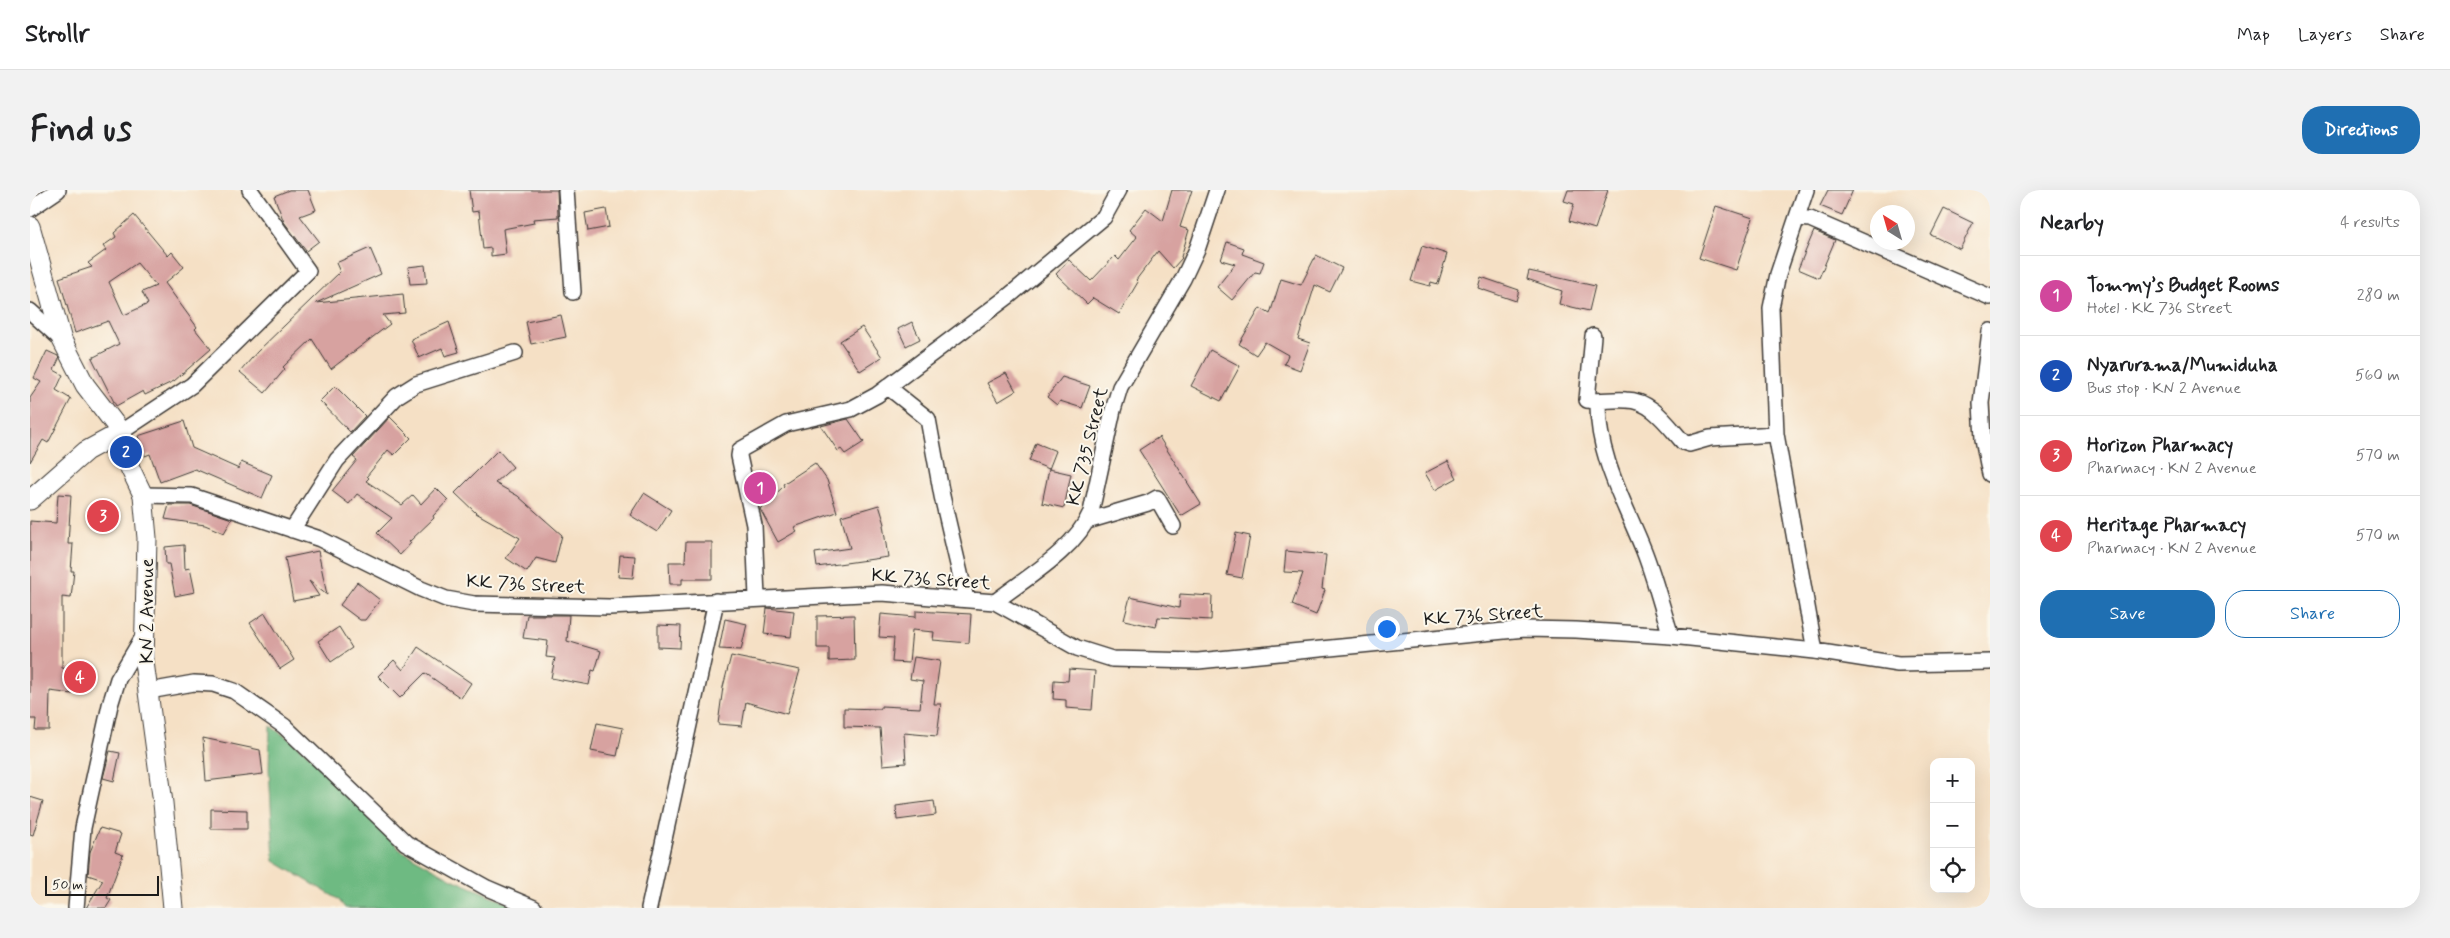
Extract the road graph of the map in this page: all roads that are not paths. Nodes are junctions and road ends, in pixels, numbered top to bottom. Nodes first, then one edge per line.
1 (58, 190) edge
2 (250, 190) edge
3 (566, 190) edge
4 (1119, 190) edge
5 (1217, 190) edge
6 (1806, 190) edge
7 (30, 209) edge
8 (1798, 218) junction
9 (30, 226) edge
10 (573, 292) dead end
11 (1990, 297) edge
12 (30, 311) edge
13 (1990, 331) edge
14 (1593, 336) dead end
15 (62, 340) junction
16 (515, 353) dead end
17 (888, 386) junction
18 (1598, 402) junction
19 (121, 432) junction
20 (1776, 434) junction
21 (1990, 474) edge
22 (143, 495) junction
23 (30, 500) edge
24 (1087, 521) junction
25 (1173, 526) dead end
26 (292, 530) junction
27 (757, 598) junction
28 (966, 599) junction
29 (716, 601) junction
30 (995, 602) junction
31 (143, 636) junction
32 (1671, 636) junction
33 (1815, 651) junction
34 (1990, 662) edge
35 (149, 691) junction
36 (76, 908) edge
37 (173, 908) edge
38 (534, 908) edge
39 (649, 908) edge

1 - 7 street
2 - 19 street
3 - 10 street
4 - 17 street
5 - 24 street, KK 735 Street
6 - 8 street
8 - 11 street
8 - 20 street
9 - 15 main road
12 - 15 street
13 - 21 street
14 - 18 street
15 - 19 main road
16 - 26 street
17 - 27 street
17 - 28 street
18 - 20 street
18 - 32 street
19 - 22 main road, KN 2 Avenue
19 - 23 main road
20 - 33 street
22 - 26 street, KK 736 Street
22 - 31 main road, KN 2 Avenue
24 - 25 street
24 - 30 street, KK 735 Street
26 - 29 street, KK 736 Street
27 - 28 street, KK 736 Street
27 - 29 street, KK 736 Street
28 - 30 street, KK 736 Street
29 - 39 street
30 - 32 street, KK 736 Street
31 - 35 main road, KN 2 Avenue
31 - 36 street
32 - 33 street, KK 736 Street
33 - 34 street, KK 736 Street
35 - 37 main road, KN 2 Avenue
35 - 38 street

